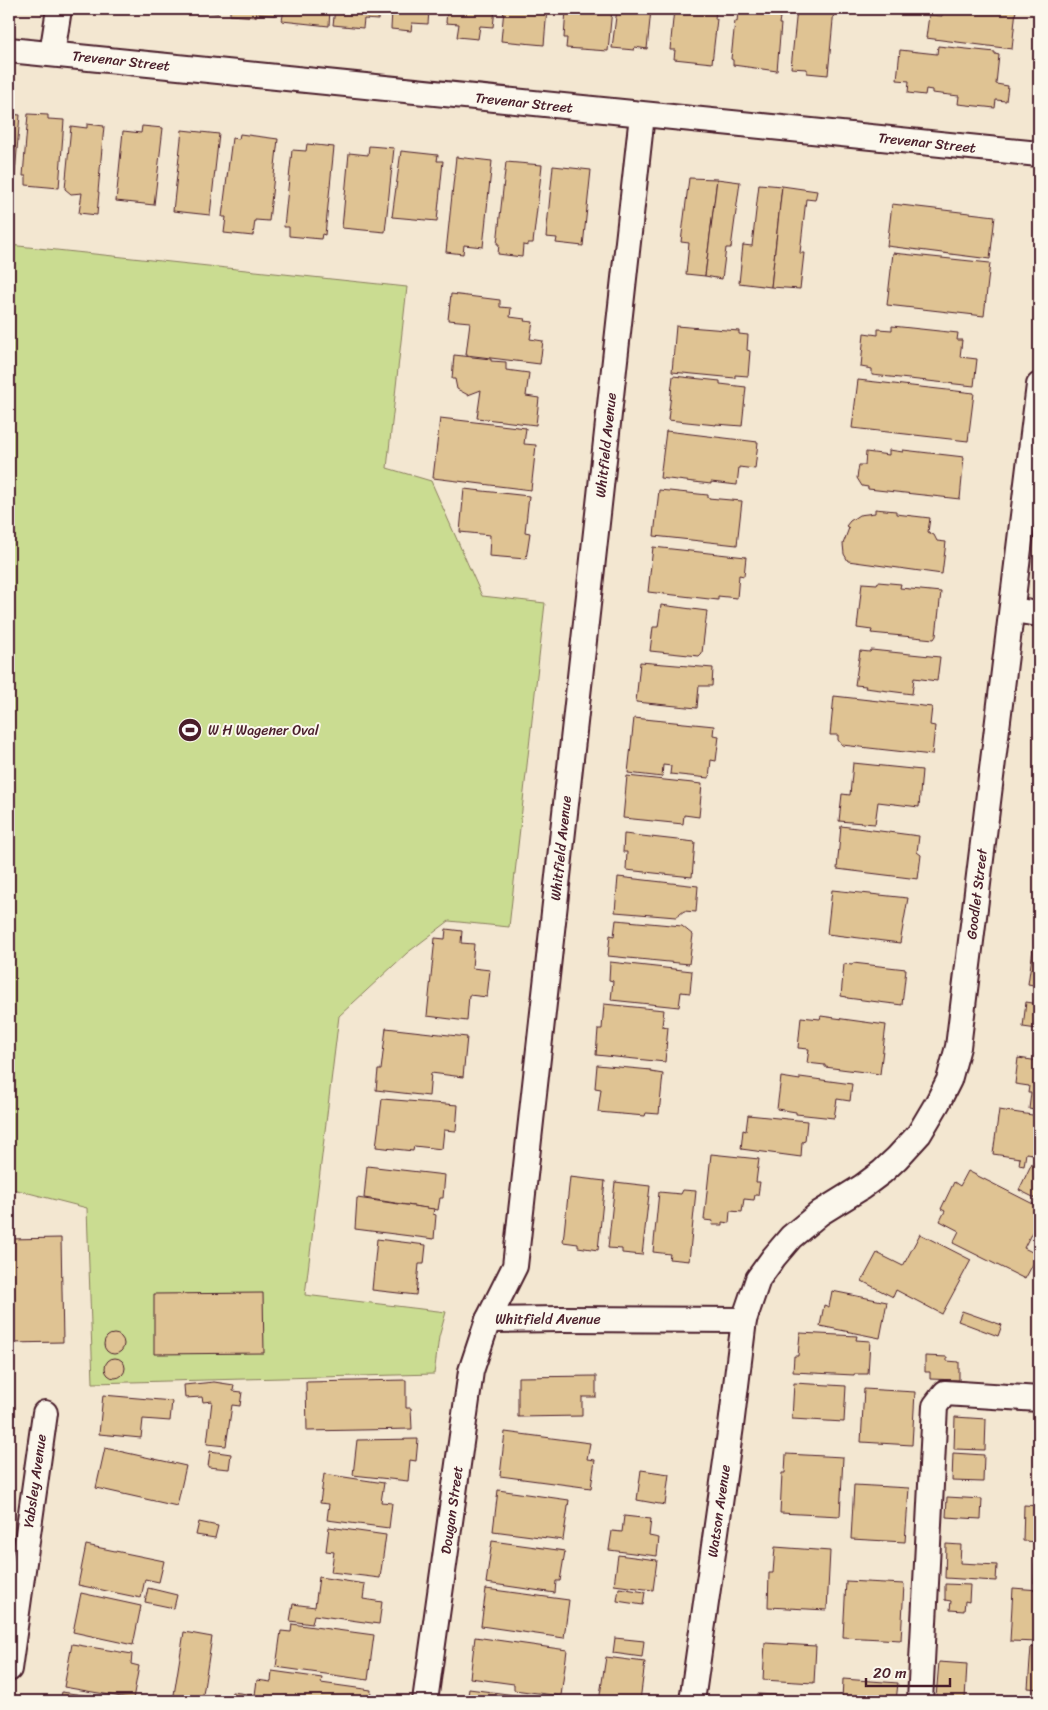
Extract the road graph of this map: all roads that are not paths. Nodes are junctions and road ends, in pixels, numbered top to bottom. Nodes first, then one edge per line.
1 (58, 9) edge
2 (9, 50) edge
3 (52, 54) junction
4 (642, 115) junction
5 (1039, 154) edge
6 (1039, 385) edge
7 (1012, 610) junction
8 (1039, 614) edge
9 (488, 1320) junction
10 (744, 1320) junction
11 (1039, 1399) edge
12 (45, 1413) dead end
13 (9, 1669) edge
14 (425, 1701) edge
15 (692, 1701) edge
16 (920, 1701) edge

1 - 3 street
2 - 3 street, Trevenar Street
3 - 4 street, Trevenar Street
4 - 5 street, Trevenar Street
4 - 9 street, Whitfield Avenue
6 - 7 street, Goodlet Street
7 - 8 street
7 - 10 street, Goodlet Street
9 - 10 street, Whitfield Avenue
9 - 14 street, Dougan Street
10 - 15 street, Watson Avenue
11 - 16 street
12 - 13 street, Yabsley Avenue

